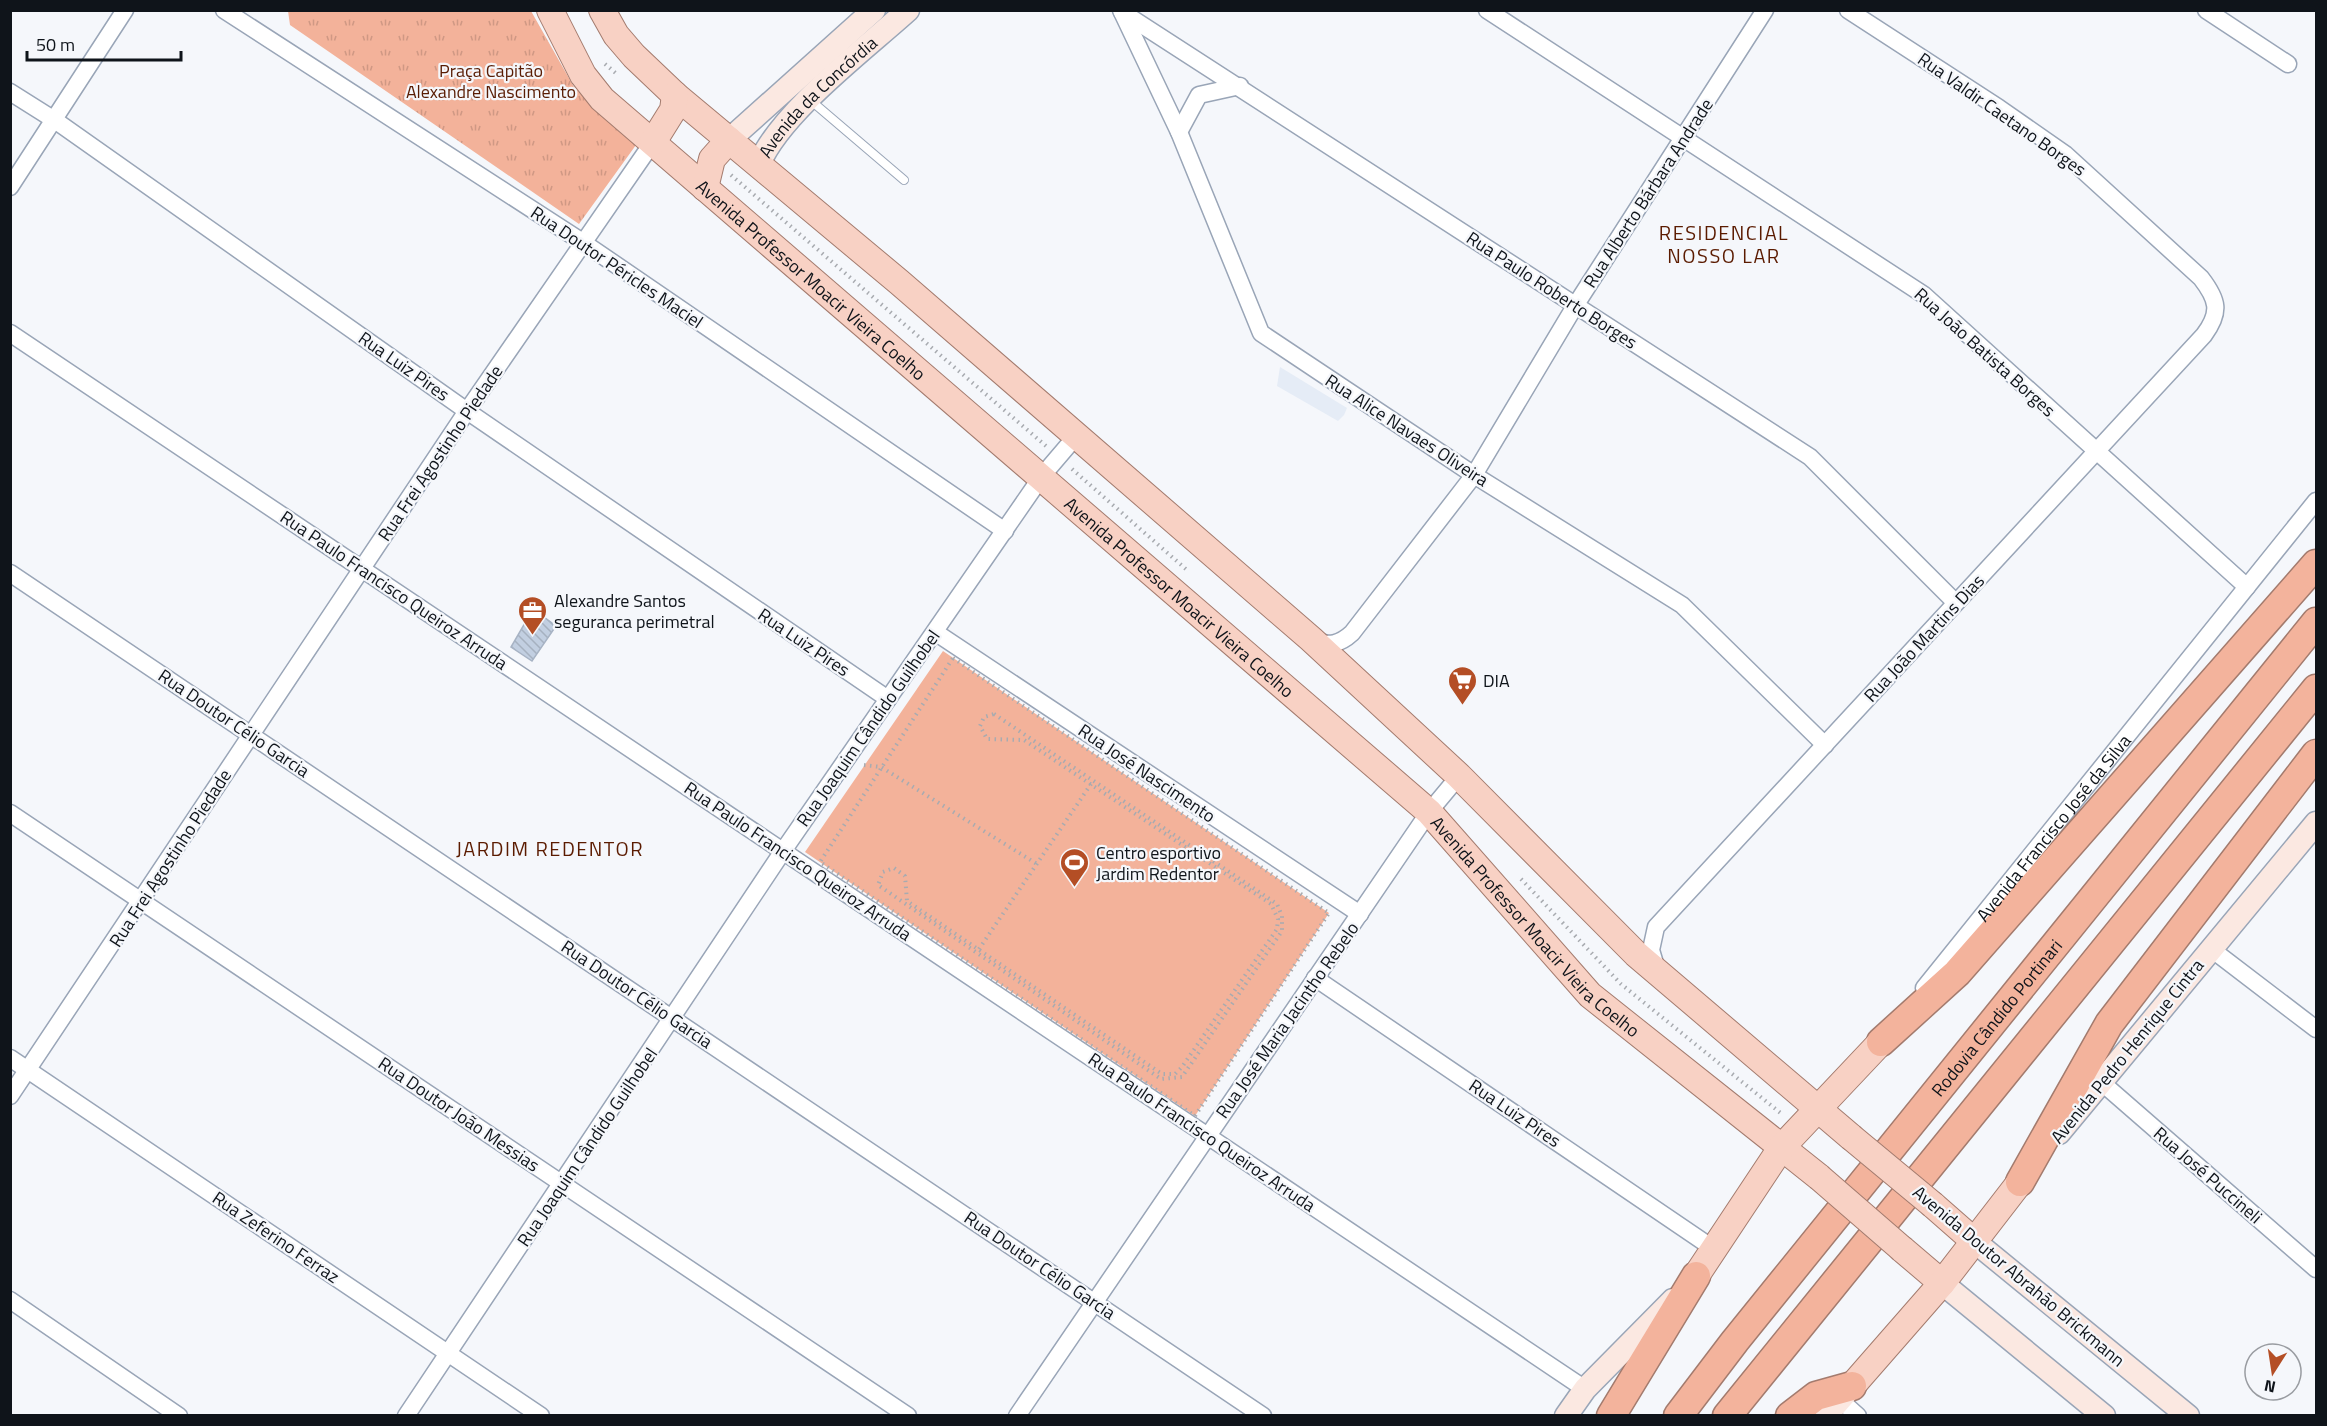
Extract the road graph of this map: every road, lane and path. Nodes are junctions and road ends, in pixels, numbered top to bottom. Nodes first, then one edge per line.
1 (125, 10) edge
2 (224, 10) edge
3 (550, 10) edge
4 (602, 10) edge
5 (874, 10) edge
6 (908, 10) edge
7 (1487, 10) edge
8 (1765, 10) edge
9 (1848, 10) edge
10 (2206, 10) edge
11 (1122, 11) edge
12 (248, 18) edge
13 (2288, 64) dead end
14 (1240, 86) junction
15 (10, 92) edge
16 (801, 92) junction
17 (675, 95) junction
18 (56, 121) junction
19 (1179, 132) junction
20 (729, 140) junction
21 (1682, 140) junction
22 (652, 142) junction
23 (759, 164) junction
24 (904, 180) dead end
25 (10, 187) edge
26 (705, 188) junction
27 (584, 243) junction
28 (1575, 306) junction
29 (2216, 309) joint
30 (10, 333) edge
31 (467, 411) junction
32 (1077, 435) junction
33 (2098, 453) junction
34 (1474, 475) junction
35 (1042, 476) junction
36 (2316, 501) edge
37 (1005, 531) junction
38 (2316, 564) edge
39 (362, 569) junction
40 (10, 573) edge
41 (2247, 587) junction
42 (1955, 602) junction
43 (2316, 622) edge
44 (934, 632) junction
45 (1311, 639) junction
46 (2316, 689) edge
47 (888, 699) junction
48 (251, 735) junction
49 (1825, 745) junction
50 (2316, 754) edge
51 (844, 762) junction
52 (881, 767) junction
53 (1459, 776) junction
54 (1091, 784) junction
55 (1429, 812) junction
56 (10, 813) edge
57 (2316, 823) edge
58 (783, 851) junction
59 (1037, 864) junction
60 (142, 901) junction
61 (1360, 914) junction
62 (2210, 948) junction
63 (979, 949) junction
64 (1658, 973) junction
65 (1315, 978) junction
66 (673, 1019) junction
67 (2316, 1029) edge
68 (1881, 1041) junction
69 (10, 1058) edge
70 (28, 1070) junction
71 (2093, 1071) junction
72 (10, 1096) edge
73 (1815, 1108) junction
74 (1208, 1136) junction
75 (1780, 1148) junction
76 (2020, 1182) joint
77 (562, 1184) junction
78 (1974, 1241) junction
79 (1714, 1249) junction
80 (2316, 1269) edge
81 (1696, 1276) junction
82 (1942, 1283) junction
83 (10, 1300) edge
84 (1094, 1301) junction
85 (449, 1354) junction
86 (1585, 1389) junction
87 (1839, 1400) edge
88 (179, 1416) edge
89 (406, 1416) edge
90 (541, 1416) edge
91 (908, 1416) edge
92 (1017, 1416) edge
93 (1263, 1416) edge
94 (1566, 1416) edge
95 (1611, 1416) edge
96 (1678, 1416) edge
97 (1727, 1416) edge
98 (1790, 1416) edge
99 (1858, 1416) edge
100 (2104, 1416) edge
101 (2188, 1416) edge

1 - 18 street
2 - 12 street, Rua Doutor Péricles Maciel
3 - 22 main road, Avenida Professor Moacir Vieira Coelho
4 - 17 main road
5 - 16 street, Avenida da Concórdia
6 - 16 street, Avenida da Concórdia
7 - 21 street, Rua João Batista Borges
8 - 21 street, Rua Alberto Bárbara Andrade
9 - 29 street, Rua Valdir Caetano Borges
10 - 13 street
11 - 14 street, Rua Paulo Roberto Borges
11 - 19 street, Rua Alice Navaes Oliveira
12 - 27 street, Rua Doutor Péricles Maciel
14 - 19 street
14 - 28 street, Rua Paulo Roberto Borges
15 - 18 street, Rua Luiz Pires
16 - 20 street, Avenida da Concórdia
16 - 23 street, Avenida da Concórdia
16 - 24 lane
17 - 20 main road
17 - 22 main road
18 - 25 street
18 - 31 street, Rua Luiz Pires
19 - 34 street, Rua Alice Navaes Oliveira
20 - 23 main road
20 - 26 main road
21 - 28 street, Rua Alberto Bárbara Andrade
21 - 33 street, Rua João Batista Borges
22 - 26 main road, Avenida Professor Moacir Vieira Coelho
22 - 27 street, Rua Frei Agostinho Piedade
23 - 32 main road
26 - 35 main road, Avenida Professor Moacir Vieira Coelho
27 - 31 street, Rua Frei Agostinho Piedade
27 - 37 street, Rua Doutor Péricles Maciel
28 - 34 street, Rua Alberto Bárbara Andrade
28 - 42 street, Rua Paulo Roberto Borges
29 - 33 street, Rua João Martins Dias
30 - 39 street, Rua Paulo Francisco Queiroz Arruda
31 - 39 street, Rua Frei Agostinho Piedade
31 - 47 street, Rua Luiz Pires
32 - 35 street, Rua Joaquim Cândido Guilhobel
32 - 45 main road
33 - 41 street, Rua João Batista Borges
33 - 42 street, Rua João Martins Dias
34 - 45 street, Rua Alberto Bárbara Andrade
34 - 49 street, Rua Alice Navaes Oliveira
35 - 37 street, Rua Joaquim Cândido Guilhobel
35 - 55 main road, Avenida Professor Moacir Vieira Coelho
36 - 41 street, Avenida Francisco José da Silva
37 - 44 street, Rua Joaquim Cândido Guilhobel
38 - 68 highway
39 - 48 street, Rua Frei Agostinho Piedade
39 - 58 street, Rua Paulo Francisco Queiroz Arruda
40 - 48 street, Rua Doutor Célio Garcia
41 - 68 street, Avenida Francisco José da Silva
42 - 49 street, Rua João Martins Dias
43 - 96 highway, Rodovia Cândido Portinari
44 - 47 street, Rua Joaquim Cândido Guilhobel
44 - 61 street, Rua José Nascimento
45 - 53 main road
46 - 97 highway
47 - 51 street, Rua Joaquim Cândido Guilhobel
48 - 60 street, Rua Frei Agostinho Piedade
48 - 66 street, Rua Doutor Célio Garcia
49 - 64 street, Rua João Martins Dias
50 - 71 highway
51 - 52 path
51 - 58 street, Rua Joaquim Cândido Guilhobel
52 - 52 path
52 - 59 path
53 - 55 street, Rua José Maria Jacintho Rebelo
53 - 64 main road
54 - 59 path
54 - 63 path
54 - 63 path
55 - 61 street, Rua José Maria Jacintho Rebelo
55 - 75 main road, Avenida Professor Moacir Vieira Coelho
56 - 60 street, Rua Doutor João Messias
57 - 62 street, Avenida Pedro Henrique Cintra
58 - 66 street, Rua Joaquim Cândido Guilhobel
58 - 74 street, Rua Paulo Francisco Queiroz Arruda
59 - 63 path
60 - 70 street, Rua Frei Agostinho Piedade
60 - 77 street, Rua Doutor João Messias
61 - 65 street, Rua José Maria Jacintho Rebelo
62 - 67 street
62 - 71 street, Avenida Pedro Henrique Cintra
64 - 73 main road
65 - 74 street, Rua José Maria Jacintho Rebelo
65 - 79 street, Rua Luiz Pires
66 - 77 street, Rua Joaquim Cândido Guilhobel
66 - 84 street, Rua Doutor Célio Garcia
68 - 73 main road, Avenida Francisco José da Silva
69 - 70 street, Rua Zeferino Ferraz
70 - 72 street, Rua Frei Agostinho Piedade
70 - 85 street, Rua Zeferino Ferraz
71 - 76 highway
71 - 80 street, Rua José Puccineli
73 - 75 main road, Avenida Francisco José da Silva
73 - 78 main road, Avenida Doutor Abrahão Brickmann, bridge
74 - 84 street, Rua José Maria Jacintho Rebelo
74 - 86 street, Rua Paulo Francisco Queiroz Arruda
75 - 79 main road, Avenida Francisco José da Silva
75 - 82 main road, Avenida Professor Moacir Vieira Coelho, bridge
76 - 78 main road
77 - 85 street, Rua Joaquim Cândido Guilhobel
77 - 91 street, Rua Doutor João Messias
78 - 82 main road
78 - 101 street, Avenida Doutor Abrahão Brickmann
79 - 81 main road, Avenida Francisco José da Silva
81 - 86 street
81 - 95 highway
82 - 87 main road
82 - 100 street
83 - 88 street
84 - 92 street, Rua José Maria Jacintho Rebelo
84 - 93 street, Rua Doutor Célio Garcia
85 - 89 street, Rua Joaquim Cândido Guilhobel
85 - 90 street, Rua Zeferino Ferraz
86 - 94 street
87 - 98 highway
87 - 99 street

